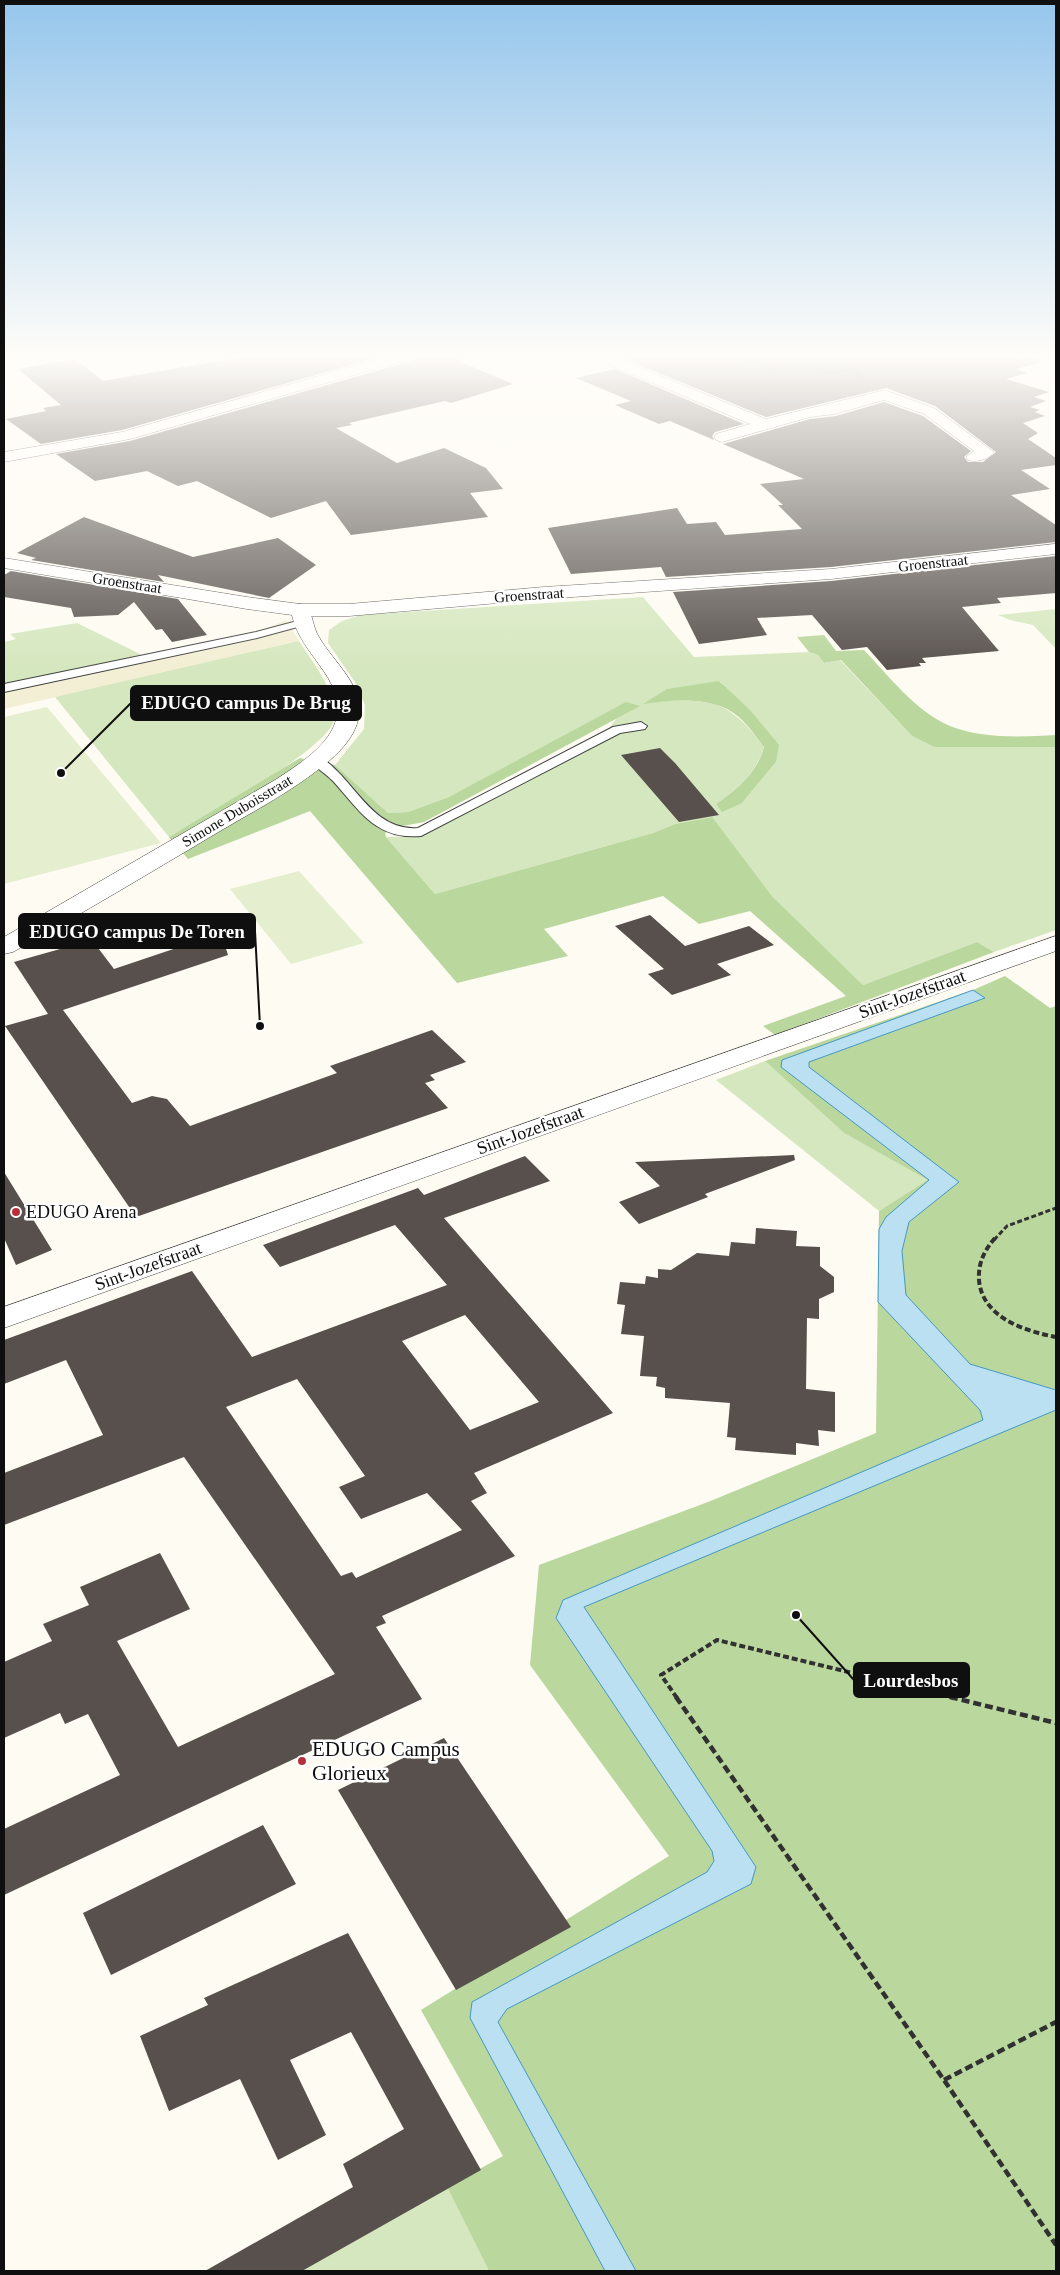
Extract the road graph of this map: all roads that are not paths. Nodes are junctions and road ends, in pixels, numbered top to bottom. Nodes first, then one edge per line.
1 (1056, 549) edge
2 (4, 563) edge
3 (301, 616) junction
4 (4, 688) edge
5 (641, 726) dead end
6 (316, 760) junction
7 (1056, 943) edge
8 (4, 947) edge
9 (4, 1318) edge

1 - 3 street, Groenstraat
2 - 3 street, Groenstraat
3 - 4 lane
3 - 6 street, Simone Duboisstraat
5 - 6 lane
6 - 8 street, Simone Duboisstraat
7 - 9 street, Sint-Jozefstraat

